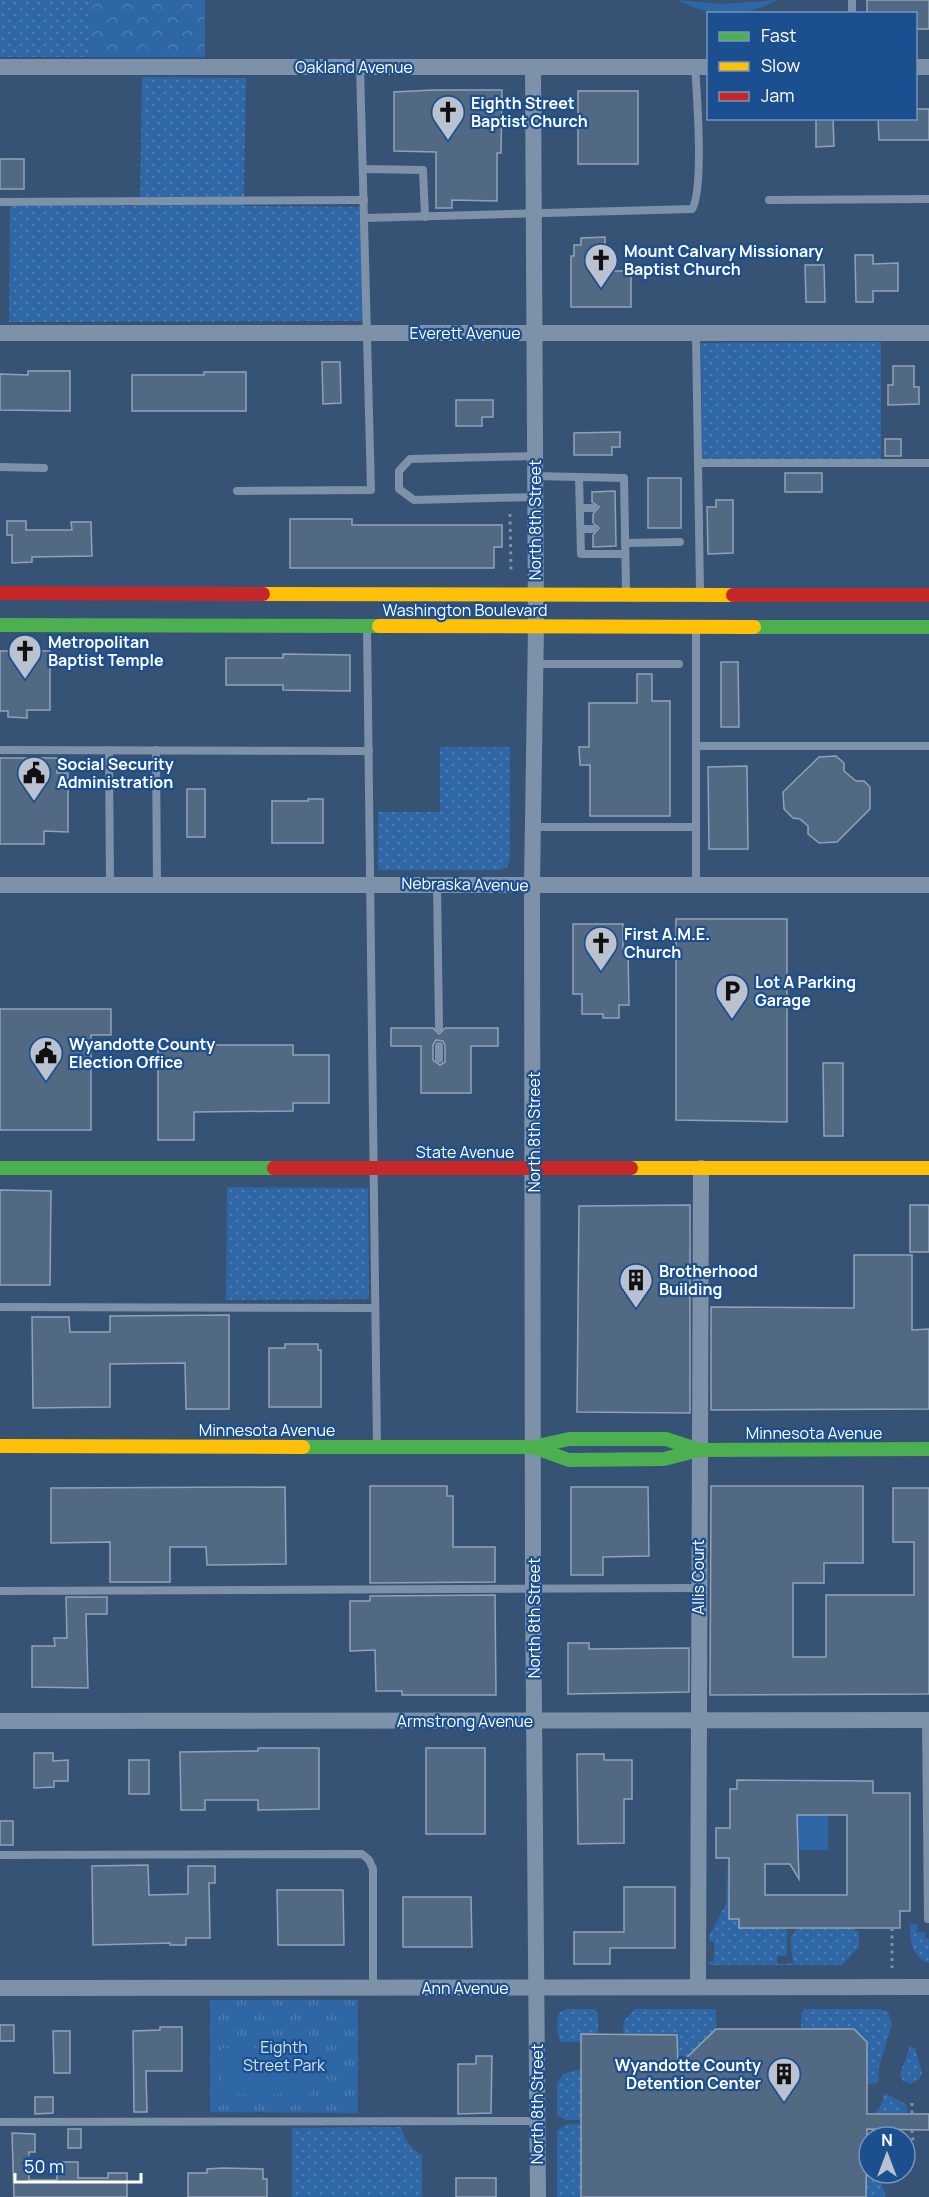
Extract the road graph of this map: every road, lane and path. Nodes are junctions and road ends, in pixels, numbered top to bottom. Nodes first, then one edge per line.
1 (0, 67) edge
2 (360, 67) junction
3 (702, 67) edge
4 (533, 68) junction
5 (364, 169) junction
6 (929, 199) edge
7 (364, 200) junction
8 (769, 200) dead end
9 (0, 202) edge
10 (534, 215) junction
11 (425, 217) junction
12 (365, 218) junction
13 (0, 333) edge
14 (368, 333) junction
15 (696, 333) junction
16 (929, 333) edge
17 (534, 334) junction
18 (535, 456) junction
19 (698, 463) junction
20 (929, 463) edge
21 (0, 467) edge
22 (44, 468) dead end
23 (535, 476) junction
24 (579, 477) junction
25 (237, 491) dead end
26 (535, 497) junction
27 (580, 508) junction
28 (593, 508) dead end
29 (510, 514) dead end
30 (580, 529) junction
31 (593, 529) dead end
32 (680, 542) dead end
33 (625, 543) junction
34 (625, 554) junction
35 (511, 571) dead end
36 (0, 593) edge
37 (536, 595) junction
38 (626, 595) junction
39 (700, 595) junction
40 (929, 595) edge
41 (0, 625) edge
42 (367, 626) junction
43 (536, 626) junction
44 (696, 627) junction
45 (929, 627) edge
46 (536, 664) junction
47 (679, 664) dead end
48 (696, 746) junction
49 (929, 746) edge
50 (0, 750) edge
51 (109, 750) junction
52 (156, 750) junction
53 (369, 751) junction
54 (533, 827) junction
55 (696, 827) junction
56 (110, 884) junction
57 (157, 884) junction
58 (370, 884) junction
59 (437, 884) junction
60 (696, 884) junction
61 (0, 885) edge
62 (532, 885) junction
63 (929, 885) edge
64 (439, 1028) dead end
65 (439, 1046) dead end
66 (439, 1059) dead end
67 (0, 1168) edge
68 (374, 1168) junction
69 (534, 1168) junction
70 (701, 1168) junction
71 (929, 1168) edge
72 (0, 1307) edge
73 (375, 1308) junction
74 (0, 1446) edge
75 (377, 1446) junction
76 (533, 1446) junction
77 (929, 1449) edge
78 (699, 1450) junction
79 (698, 1588) junction
80 (533, 1589) junction
81 (0, 1591) edge
82 (535, 1720) junction
83 (697, 1720) junction
84 (927, 1720) edge
85 (0, 1721) edge
86 (0, 1855) edge
87 (928, 1919) edge
88 (892, 1928) dead end
89 (892, 1968) dead end
90 (536, 1987) junction
91 (698, 1987) junction
92 (929, 1987) edge
93 (0, 1988) edge
94 (373, 1988) junction
95 (912, 2103) dead end
96 (912, 2114) dead end
97 (538, 2121) junction
98 (0, 2122) edge
99 (538, 2197) edge

1 - 2 street, Oakland Avenue
2 - 4 street, Oakland Avenue
2 - 5 lane
3 - 4 street, Oakland Avenue
3 - 10 lane
4 - 10 street, North 8th Street
5 - 7 lane
5 - 11 lane
6 - 8 lane
7 - 9 lane
7 - 12 lane
10 - 11 lane
10 - 17 street, North 8th Street
11 - 12 lane
12 - 14 lane
13 - 14 street, Everett Avenue
14 - 17 street, Everett Avenue
14 - 25 lane
15 - 16 street, Everett Avenue
15 - 17 street, Everett Avenue
15 - 19 lane
17 - 18 street, North 8th Street
18 - 23 street, North 8th Street
18 - 26 lane
19 - 20 lane
19 - 39 lane
21 - 22 lane
23 - 24 lane
23 - 26 street, North 8th Street
24 - 27 lane
24 - 33 lane
26 - 37 street, North 8th Street
27 - 28 lane
27 - 30 lane
29 - 35 path
30 - 31 lane
30 - 34 lane
32 - 33 lane
33 - 34 lane
34 - 38 lane
36 - 37 main road, Washington Boulevard
37 - 38 main road, Washington Boulevard
37 - 43 street, North 8th Street
38 - 39 main road, Washington Boulevard
39 - 40 main road, Washington Boulevard
41 - 42 main road, Washington Boulevard
42 - 43 main road, Washington Boulevard
42 - 53 lane
43 - 44 main road, Washington Boulevard
43 - 46 street, North 8th Street
44 - 45 main road, Washington Boulevard
44 - 48 lane
46 - 47 lane
46 - 54 street, North 8th Street
48 - 49 lane
48 - 55 lane
50 - 51 lane
51 - 52 lane
51 - 56 lane
52 - 53 lane
52 - 57 lane
53 - 58 lane
54 - 55 lane
54 - 62 street, North 8th Street
55 - 60 lane
56 - 57 street, Nebraska Avenue
56 - 61 street, Nebraska Avenue
57 - 58 street, Nebraska Avenue
58 - 59 street, Nebraska Avenue
58 - 68 lane
59 - 62 street, Nebraska Avenue
59 - 64 lane
60 - 62 street, Nebraska Avenue
60 - 63 street, Nebraska Avenue
62 - 69 street, North 8th Street
65 - 66 lane
67 - 68 main road, State Avenue
68 - 69 main road, State Avenue
68 - 73 lane
69 - 70 main road, State Avenue
69 - 76 street, North 8th Street
70 - 71 main road, State Avenue
70 - 78 street, Allis Court
72 - 73 lane
73 - 75 lane
74 - 75 main road, Minnesota Avenue
75 - 76 main road, Minnesota Avenue
76 - 78 main road, Minnesota Avenue
76 - 78 main road, Minnesota Avenue
76 - 80 street, North 8th Street
77 - 78 main road, Minnesota Avenue
78 - 79 street, Allis Court
79 - 80 lane
79 - 83 street, Allis Court
80 - 81 lane
80 - 82 street, North 8th Street
82 - 83 street, Armstrong Avenue
82 - 85 street, Armstrong Avenue
82 - 90 street, North 8th Street
83 - 84 street, Armstrong Avenue
83 - 91 street, Allis Court
84 - 87 lane
86 - 94 lane
88 - 89 path
90 - 91 street, Ann Avenue
90 - 94 street, Ann Avenue
90 - 97 street, North 8th Street
91 - 92 street, Ann Avenue
93 - 94 street, Ann Avenue
95 - 96 path
97 - 98 lane
97 - 99 street, North 8th Street

